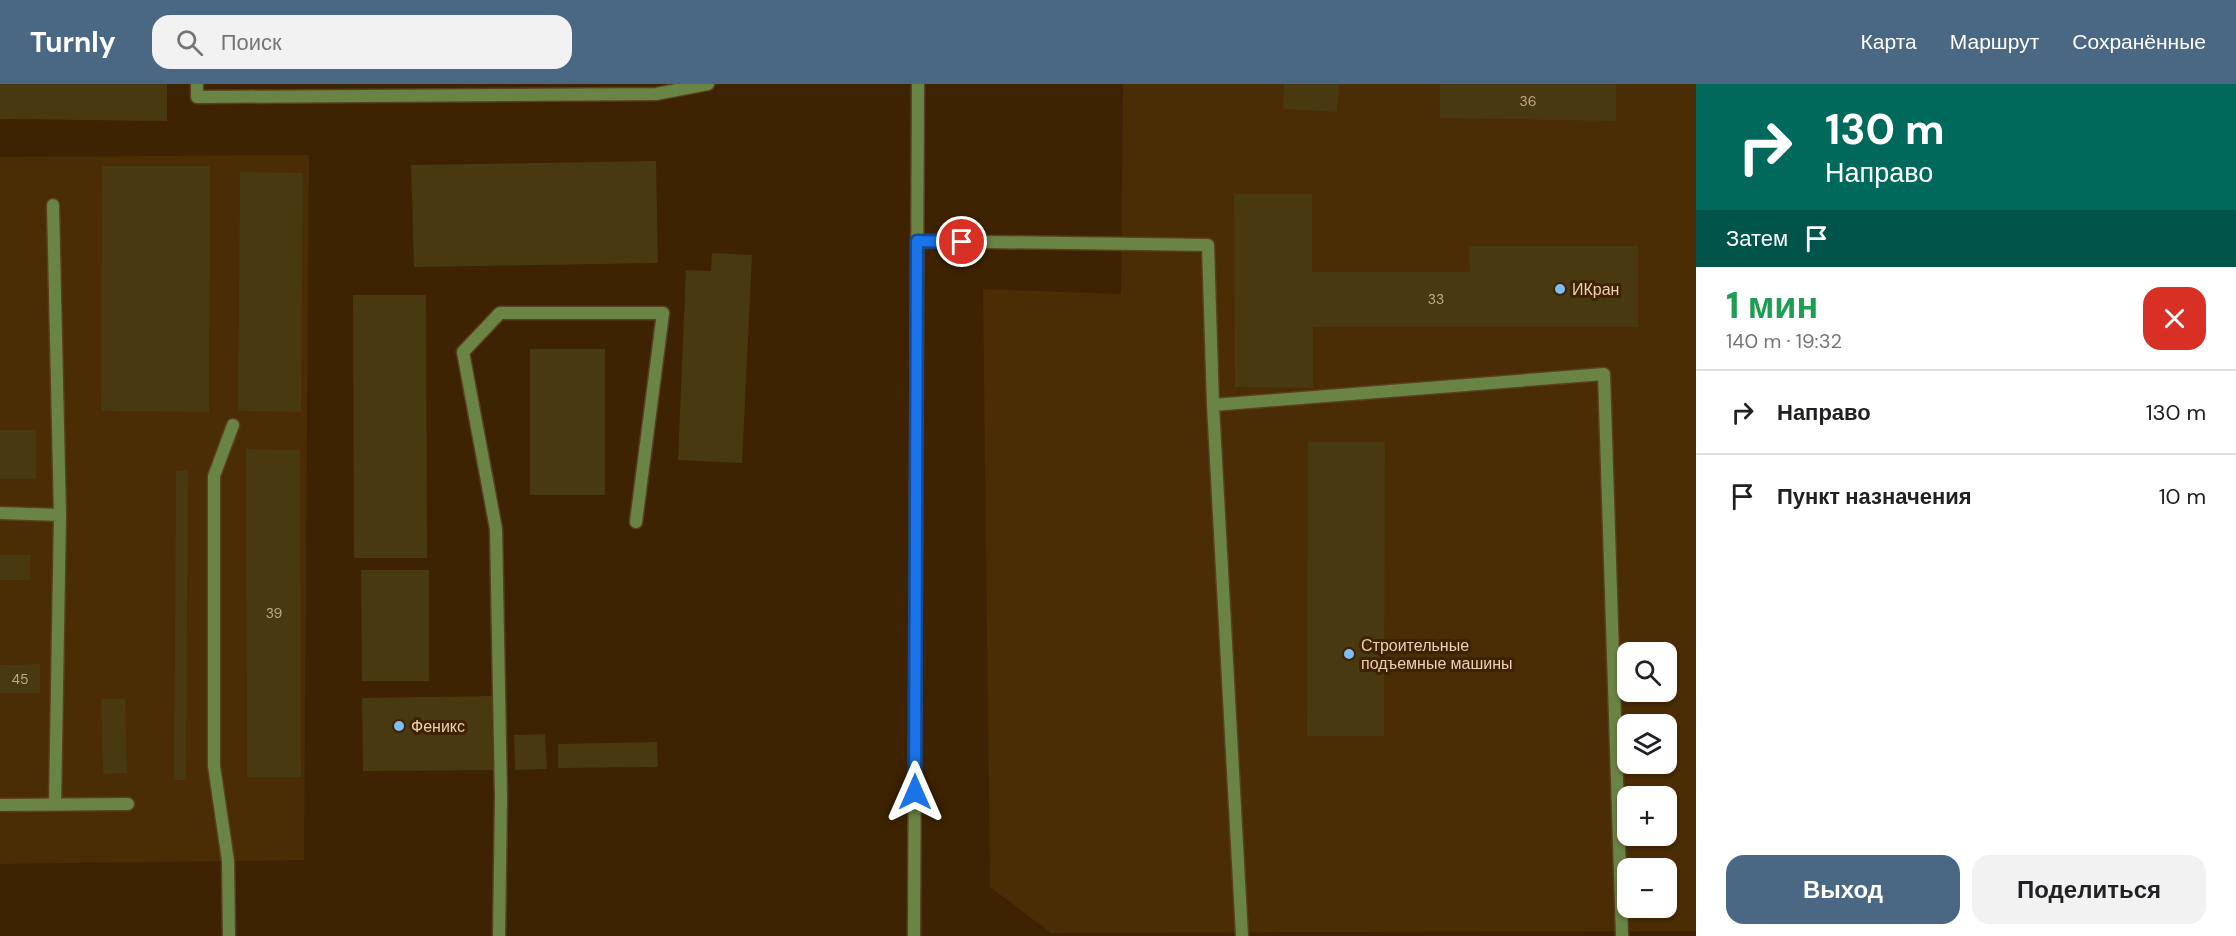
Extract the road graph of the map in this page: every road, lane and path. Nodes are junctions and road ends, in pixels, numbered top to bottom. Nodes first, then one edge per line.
1 (197, 84) edge
2 (708, 84) edge
3 (918, 84) edge
4 (53, 205) dead end
5 (917, 241) junction
6 (1212, 405) junction
7 (233, 425) dead end
8 (0, 513) edge
9 (60, 515) junction
10 (636, 522) dead end
11 (0, 804) edge
12 (55, 804) junction
13 (128, 804) dead end
14 (230, 936) edge
15 (499, 936) edge
16 (914, 936) edge
17 (1242, 936) edge
18 (1622, 936) edge

1 - 2 street
3 - 5 street
4 - 9 street
5 - 6 street
5 - 16 street
6 - 17 street
6 - 18 street
7 - 14 street
8 - 9 street
9 - 12 street
10 - 15 street
11 - 12 street
12 - 13 street

